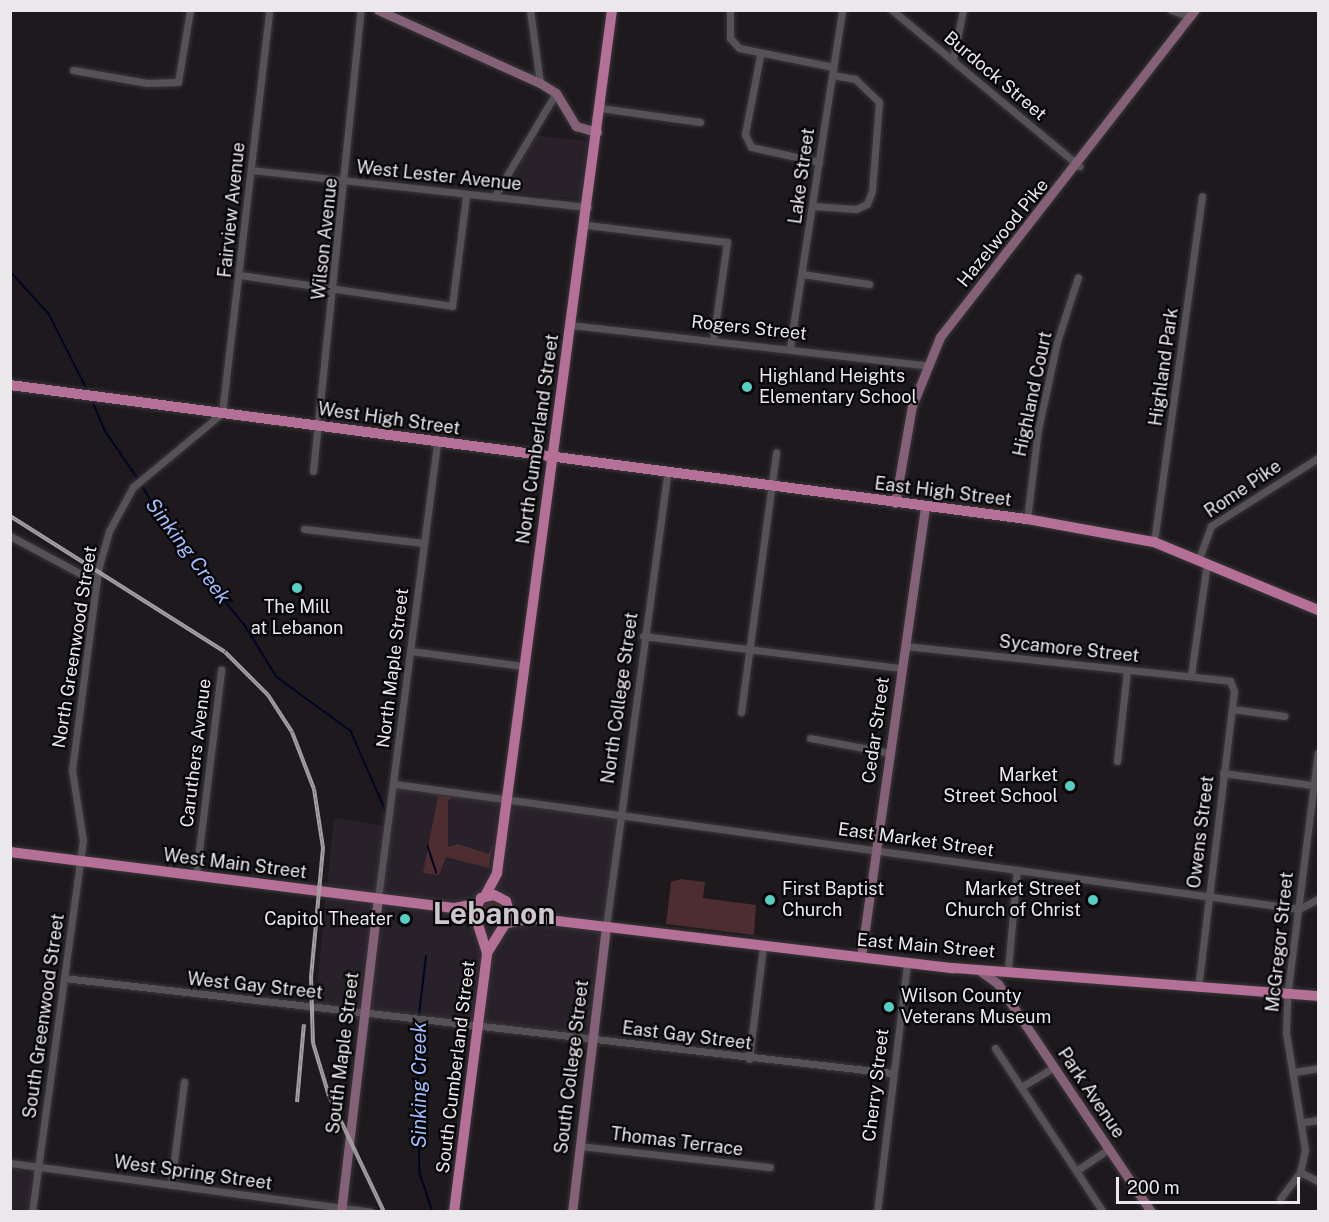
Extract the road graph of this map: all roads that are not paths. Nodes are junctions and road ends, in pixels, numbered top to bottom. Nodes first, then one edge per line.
1 (190, 10) edge
2 (269, 10) edge
3 (361, 10) edge
4 (378, 10) edge
5 (530, 10) edge
6 (612, 10) edge
7 (730, 10) edge
8 (842, 10) edge
9 (892, 10) edge
10 (963, 10) edge
11 (1171, 10) edge
12 (1193, 14) edge
13 (760, 56) junction
14 (953, 59) junction
15 (73, 70) dead end
16 (832, 71) junction
17 (540, 83) junction
18 (556, 93) junction
19 (600, 108) junction
20 (700, 122) dead end
21 (597, 132) junction
22 (819, 162) junction
23 (1078, 166) junction
24 (251, 170) junction
25 (347, 181) junction
26 (466, 196) junction
27 (494, 196) junction
28 (1202, 196) dead end
29 (812, 206) junction
30 (588, 207) junction
31 (586, 225) junction
32 (802, 274) junction
33 (240, 275) junction
34 (1078, 277) dead end
35 (869, 284) dead end
36 (334, 289) junction
37 (571, 325) junction
38 (713, 340) junction
39 (790, 346) junction
40 (924, 365) junction
41 (10, 385) edge
42 (222, 413) junction
43 (318, 426) junction
44 (437, 442) junction
45 (776, 453) dead end
46 (551, 456) junction
47 (1318, 458) edge
48 (313, 471) dead end
49 (667, 473) junction
50 (772, 487) junction
51 (895, 503) junction
52 (925, 507) junction
53 (1027, 519) junction
54 (304, 529) dead end
55 (10, 536) edge
56 (1154, 542) junction
57 (424, 543) junction
58 (1204, 558) junction
59 (96, 582) junction
60 (1318, 610) edge
61 (643, 636) junction
62 (905, 646) junction
63 (750, 648) junction
64 (411, 651) junction
65 (523, 666) junction
66 (901, 668) junction
67 (221, 670) dead end
68 (1127, 671) junction
69 (1191, 675) junction
70 (1230, 681) joint
71 (1232, 709) junction
72 (741, 712) dead end
73 (1286, 716) dead end
74 (810, 738) dead end
75 (890, 753) junction
76 (1318, 753) edge
77 (1117, 761) dead end
78 (1223, 773) junction
79 (395, 784) junction
80 (1312, 785) junction
81 (507, 799) junction
82 (618, 815) junction
83 (875, 849) junction
84 (10, 852) edge
85 (80, 860) junction
86 (1017, 869) junction
87 (497, 873) junction
88 (196, 875) junction
89 (485, 896) junction
90 (1208, 897) junction
91 (378, 898) junction
92 (1318, 899) edge
93 (506, 901) junction
94 (476, 904) junction
95 (455, 908) junction
96 (1299, 909) junction
97 (532, 918) junction
98 (478, 923) junction
99 (505, 926) junction
100 (606, 927) junction
101 (763, 946) junction
102 (487, 953) junction
103 (861, 957) junction
104 (907, 963) junction
105 (978, 969) junction
106 (1008, 969) junction
107 (64, 978) junction
108 (1198, 988) junction
109 (1318, 996) edge
110 (1287, 997) junction
111 (365, 1013) junction
112 (478, 1027) junction
113 (593, 1040) junction
114 (995, 1048) dead end
115 (749, 1059) junction
116 (1054, 1066) junction
117 (1318, 1068) edge
118 (1294, 1072) junction
119 (892, 1073) junction
120 (184, 1082) dead end
121 (1021, 1087) junction
122 (1318, 1120) edge
123 (1304, 1122) junction
124 (579, 1146) junction
125 (1109, 1149) junction
126 (10, 1163) edge
127 (38, 1167) junction
128 (770, 1167) dead end
129 (1077, 1172) junction
130 (1300, 1172) junction
131 (1318, 1180) edge
132 (171, 1185) junction
133 (1280, 1199) dead end
134 (341, 1210) edge
135 (32, 1212) edge
136 (371, 1212) edge
137 (454, 1212) edge
138 (572, 1212) edge
139 (877, 1212) edge
140 (1103, 1212) edge
141 (1151, 1212) edge

1 - 15 street
2 - 24 street, Fairview Avenue
3 - 25 street, Wilson Avenue
4 - 17 street
5 - 17 street
6 - 19 main road, North Cumberland Street
7 - 13 street
8 - 16 street, Lake Street
9 - 14 street, Burdock Street
10 - 14 street
11 - 12 street
12 - 23 street, Hazelwood Pike
13 - 16 street
13 - 22 street
14 - 23 street, Burdock Street
16 - 22 street, Lake Street
16 - 29 street
17 - 18 street
18 - 21 street
18 - 27 street
19 - 20 street
19 - 21 main road, North Cumberland Street
21 - 30 main road, North Cumberland Street
22 - 29 street, Lake Street
23 - 40 street, Hazelwood Pike
24 - 25 street, West Lester Avenue
24 - 33 street, Fairview Avenue
25 - 26 street, West Lester Avenue
25 - 36 street, Wilson Avenue
26 - 27 street, West Lester Avenue
26 - 36 street
27 - 30 street, West Lester Avenue
28 - 56 street, Highland Park
29 - 32 street, Lake Street
30 - 31 main road, North Cumberland Street
31 - 37 main road, North Cumberland Street
31 - 38 street
32 - 35 street
32 - 39 street, Lake Street
33 - 36 street
33 - 42 street, Fairview Avenue
34 - 53 street, Highland Court
36 - 43 street, Wilson Avenue
37 - 38 street, Rogers Street
37 - 46 main road, North Cumberland Street
38 - 39 street, Rogers Street
39 - 40 street, Rogers Street
40 - 51 street, Hazelwood Pike
41 - 42 main road, West High Street
42 - 43 main road, West High Street
42 - 59 street, North Greenwood Street
43 - 44 main road, West High Street
43 - 48 street, Wilson Avenue
44 - 46 main road, West High Street
44 - 57 street, North Maple Street
45 - 50 street
46 - 49 main road, East High Street
46 - 65 main road, North Cumberland Street
47 - 58 street, Rome Pike
49 - 50 main road, East High Street
49 - 61 street, North College Street
50 - 51 main road, East High Street
50 - 63 street
51 - 52 main road, East High Street
52 - 53 main road, East High Street
52 - 62 street, Cedar Street
53 - 56 main road, East High Street
54 - 57 street
55 - 59 street
56 - 58 main road, East High Street
57 - 64 street, North Maple Street
58 - 60 main road, East High Street
58 - 69 street, Rome Pike
59 - 85 street, North Greenwood Street
61 - 63 street
61 - 82 street, North College Street
62 - 66 street, Cedar Street
62 - 68 street, Sycamore Street
63 - 66 street
63 - 72 street
64 - 65 street
64 - 79 street, North Maple Street
65 - 81 main road, North Cumberland Street
66 - 75 street, Cedar Street
67 - 88 street, Caruthers Avenue
68 - 69 street, Sycamore Street
68 - 77 street
69 - 70 street, Sycamore Street
70 - 71 street, Owens Street
71 - 73 street
71 - 78 street, Owens Street
74 - 75 street
75 - 83 street, Cedar Street
76 - 80 street, McGregor Street
78 - 80 street
78 - 90 street, Owens Street
79 - 81 street, East Market Street
79 - 91 street, North Maple Street
80 - 96 street, McGregor Street
81 - 82 street, East Market Street
81 - 87 main road, North Cumberland Street
82 - 83 street, East Market Street
82 - 100 street, North College Street
83 - 86 street, East Market Street
83 - 103 street, Cedar Street
84 - 85 main road, West Main Street
85 - 88 main road, West Main Street
85 - 107 street, South Greenwood Street
86 - 90 street, East Market Street
86 - 106 street
87 - 89 main road, North Cumberland Street
87 - 93 main road, North Cumberland Street
88 - 91 main road, West Main Street
89 - 93 main road
89 - 94 main road
90 - 96 street, East Market Street
90 - 108 street, Owens Street
91 - 95 main road, West Main Street
91 - 111 street, South Maple Street
92 - 96 street
93 - 97 main road, East Main Street
93 - 99 main road, North Cumberland Street
94 - 95 main road, West Main Street
94 - 98 main road, South Cumberland Street
95 - 98 main road, West Main Street
96 - 110 street, McGregor Street
97 - 99 main road, East Main Street
97 - 100 main road, East Main Street
98 - 99 main road, East Main Street
98 - 102 main road, South Cumberland Street
99 - 102 main road
100 - 101 main road, East Main Street
100 - 113 street, South College Street
101 - 103 main road, East Main Street
101 - 115 street
102 - 112 main road, South Cumberland Street
103 - 104 main road, East Main Street
104 - 105 main road, East Main Street
104 - 119 street, Cherry Street
105 - 106 main road, East Main Street
105 - 116 street, Park Avenue
106 - 108 main road, East Main Street
107 - 111 street, West Gay Street
107 - 127 street, South Greenwood Street
108 - 110 main road, East Main Street
109 - 110 main road, East Main Street
110 - 118 street, McGregor Street
111 - 112 street, West Gay Street
111 - 134 street, South Maple Street
112 - 113 street, East Gay Street
112 - 137 main road, South Cumberland Street
113 - 115 street, East Gay Street
113 - 124 street, South College Street
114 - 121 street
115 - 119 street, East Gay Street
116 - 121 street
116 - 125 street, Park Avenue
117 - 118 street
118 - 123 street, McGregor Street
119 - 139 street, Cherry Street
120 - 132 street
121 - 129 street
122 - 123 street
123 - 130 street, McGregor Street
124 - 128 street, Thomas Terrace
124 - 138 street, South College Street
125 - 129 street
125 - 141 street, Park Avenue
126 - 127 street, West Spring Street
127 - 132 street, West Spring Street
127 - 135 street, South Greenwood Street
129 - 140 street
130 - 131 street
130 - 133 street
132 - 134 street, West Spring Street
134 - 136 street, West Spring Street

